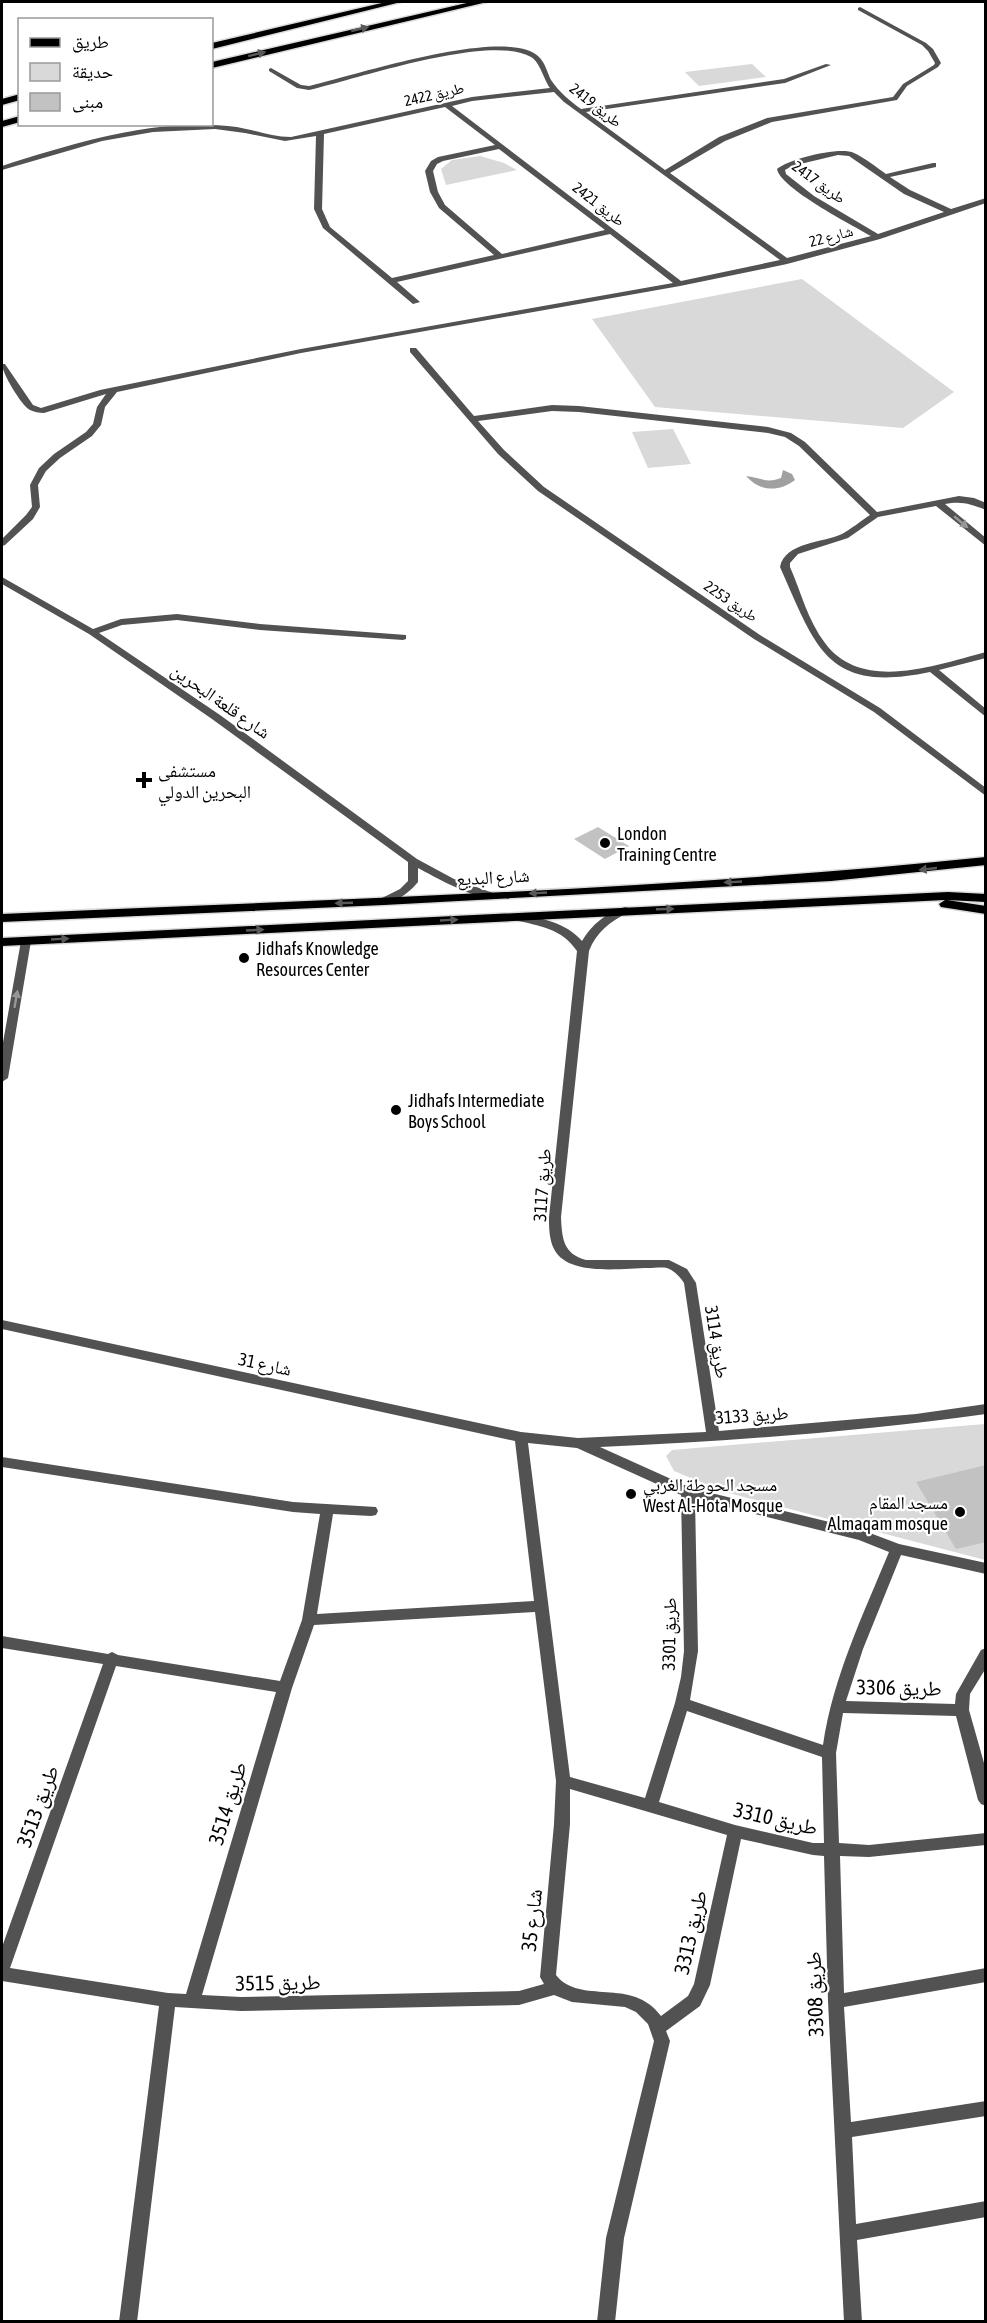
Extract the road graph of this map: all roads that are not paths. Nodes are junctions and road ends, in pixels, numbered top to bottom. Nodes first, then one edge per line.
1 (396, 2) edge
2 (482, 2) edge
3 (860, 9) dead end
4 (213, 46) edge
5 (213, 65) edge
6 (828, 65) dead end
7 (271, 70) dead end
8 (555, 90) junction
9 (18, 98) edge
10 (2, 102) edge
11 (447, 105) junction
12 (580, 111) junction
13 (18, 120) edge
14 (2, 124) edge
15 (320, 134) junction
16 (501, 146) junction
17 (933, 165) dead end
18 (2, 168) edge
19 (665, 173) junction
20 (883, 177) junction
21 (986, 200) edge
22 (950, 212) junction
23 (611, 231) junction
24 (877, 237) junction
25 (501, 257) junction
26 (787, 262) junction
27 (392, 281) junction
28 (680, 285) junction
29 (416, 302) dead end
30 (413, 350) dead end
31 (2, 366) edge
32 (114, 390) junction
33 (471, 419) junction
34 (937, 502) junction
35 (986, 507) edge
36 (875, 515) junction
37 (2, 543) edge
38 (986, 543) edge
39 (2, 580) edge
40 (92, 632) junction
41 (403, 637) dead end
42 (986, 655) edge
43 (848, 669) junction
44 (932, 669) junction
45 (827, 680) junction
46 (986, 714) edge
47 (986, 793) edge
48 (413, 861) junction
49 (986, 861) edge
50 (489, 895) junction
51 (986, 898) edge
52 (902, 899) junction
53 (384, 901) junction
54 (625, 910) junction
55 (986, 910) edge
56 (508, 917) junction
57 (2, 918) edge
58 (26, 941) junction
59 (2, 942) edge
60 (583, 951) junction
61 (2, 1078) edge
62 (669, 1264) joint
63 (2, 1324) edge
64 (986, 1409) edge
65 (713, 1436) junction
66 (521, 1437) junction
67 (578, 1443) junction
68 (2, 1462) edge
69 (688, 1492) junction
70 (327, 1511) junction
71 (371, 1511) dead end
72 (897, 1549) junction
73 (986, 1569) edge
74 (540, 1606) junction
75 (309, 1620) junction
76 (2, 1642) edge
77 (986, 1654) edge
78 (112, 1658) junction
79 (285, 1688) junction
80 (682, 1703) junction
81 (837, 1707) junction
82 (962, 1710) junction
83 (829, 1753) junction
84 (563, 1781) junction
85 (986, 1800) edge
86 (650, 1806) junction
87 (735, 1831) junction
88 (986, 1839) edge
89 (832, 1851) junction
90 (2, 1968) edge
91 (2, 1974) edge
92 (986, 1975) edge
93 (555, 1988) junction
94 (168, 2000) junction
95 (192, 2001) junction
96 (836, 2001) junction
97 (660, 2026) junction
98 (986, 2108) edge
99 (842, 2131) junction
100 (986, 2209) edge
101 (848, 2234) junction
102 (128, 2322) edge
103 (606, 2322) edge
104 (853, 2322) edge

1 - 4 highway
5 -> 2 highway
3 - 19 street
6 - 12 street
7 - 8 street, طريق 2419
8 - 11 street, طريق 2422
8 - 12 street, طريق 2419
9 - 10 highway
11 - 15 street, طريق 2422
11 - 16 street, طريق 2421
12 - 19 street, طريق 2419
13 - 14 highway
15 - 18 street, طريق 2422
15 - 27 street
16 - 23 street, طريق 2421
16 - 25 street
17 - 20 street
19 - 26 street, طريق 2419
20 - 22 street, طريق 2417
20 - 24 street, طريق 2417
21 - 22 street, شارع 22
22 - 24 street, شارع 22
23 - 25 street
23 - 28 street, طريق 2421
24 - 26 street, شارع 22
25 - 27 street
26 - 28 street, شارع 22
27 - 29 street
28 - 32 street, شارع 22
30 - 33 street, طريق 2253
31 - 32 street, شارع 22
32 - 37 street
33 - 36 street
33 - 45 street, طريق 2253
34 - 35 street
34 - 36 street
34 -> 38 street
36 - 43 street
39 - 40 street, شارع قلعة البحرين
40 - 41 street
40 - 48 street, شارع قلعة البحرين
42 - 44 street
43 - 44 street
43 - 45 street
44 - 46 street
45 - 47 street, طريق 2253
48 - 50 street, شارع قلعة البحرين
48 - 53 street
49 -> 50 main road, شارع البديع
50 - 53 main road, شارع البديع
51 - 52 main road
54 -> 52 main road
52 - 55 main road
53 -> 57 main road, شارع البديع
54 - 56 main road
54 - 60 street
58 -> 56 main road
56 - 60 street
58 - 59 main road
61 -> 58 street
60 - 62 street, طريق 3117
62 - 65 street, طريق 3114
63 - 66 street, شارع 31
64 - 65 street, طريق 3133
65 - 67 street, طريق 3133
66 - 67 street, طريق 3133
66 - 74 street, شارع 35
67 - 69 street
68 - 70 street
69 - 72 street
69 - 80 street, طريق 3301
70 - 71 street
70 - 75 street, طريق 3514
72 - 73 street
72 - 81 street, طريق 3308
74 - 75 street
74 - 84 street, شارع 35
75 - 79 street, طريق 3514
76 - 78 street
77 - 82 street
78 - 79 street
78 - 90 street, طريق 3513
79 - 95 street, طريق 3514
80 - 83 street
80 - 86 street, طريق 3301
81 - 82 street, طريق 3306
81 - 83 street, طريق 3308
82 - 85 street
83 - 89 street, طريق 3308
84 - 86 street, طريق 3310
84 - 93 street, شارع 35
86 - 87 street, طريق 3310
87 - 89 street, طريق 3310
87 - 97 street, طريق 3313
88 - 89 street, طريق 3310
89 - 96 street, طريق 3308
91 - 94 street, طريق 3515
92 - 96 street
93 - 95 street, طريق 3515
93 - 97 street
94 - 95 street, طريق 3515
94 - 102 street
96 - 99 street, طريق 3308
97 - 103 street
98 - 99 street
99 - 101 street, طريق 3308
100 - 101 street
101 - 104 street, طريق 3308

